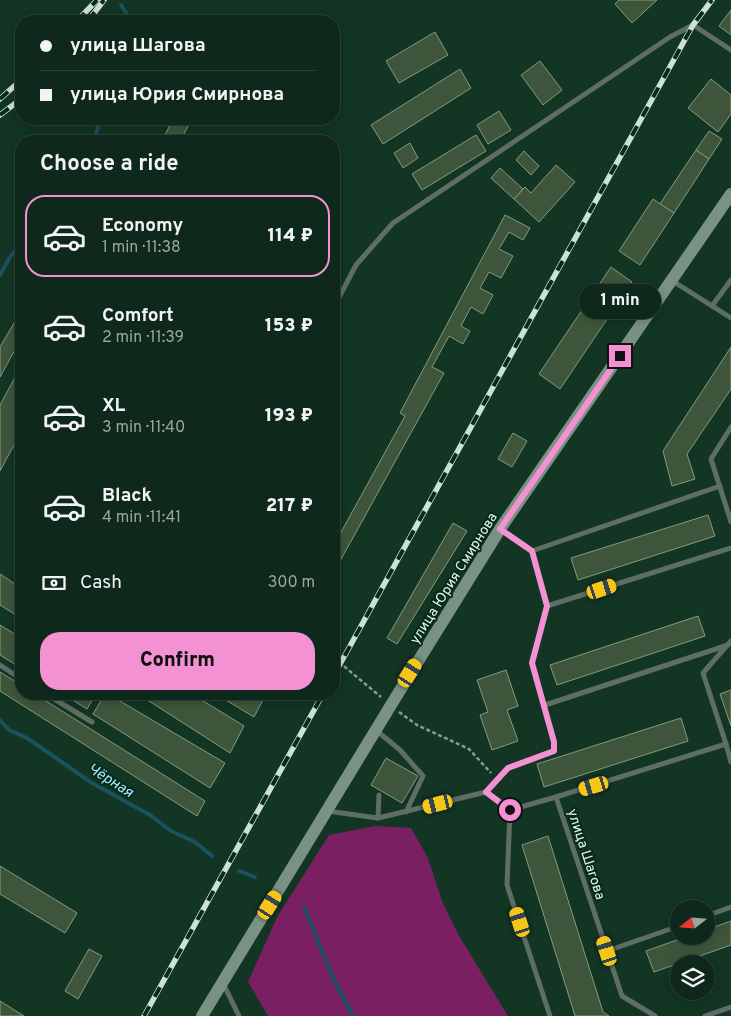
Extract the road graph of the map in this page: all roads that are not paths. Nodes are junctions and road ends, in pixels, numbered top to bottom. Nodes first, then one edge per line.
1 (731, 50) edge
2 (731, 194) edge
3 (671, 280) junction
4 (731, 280) edge
5 (340, 296) edge
6 (712, 306) junction
7 (731, 318) edge
8 (731, 427) edge
9 (720, 486) junction
10 (731, 522) edge
11 (500, 529) junction
12 (731, 548) edge
13 (532, 551) junction
14 (547, 606) junction
15 (729, 643) edge
16 (0, 665) edge
17 (15, 675) edge
18 (56, 700) edge
19 (545, 705) junction
20 (92, 722) dead end
21 (376, 730) junction
22 (726, 744) junction
23 (731, 762) edge
24 (486, 792) junction
25 (379, 796) dead end
26 (556, 797) junction
27 (510, 810) junction
28 (327, 811) junction
29 (406, 812) junction
30 (378, 818) junction
31 (731, 907) edge
32 (715, 913) edge
33 (670, 929) edge
34 (607, 951) junction
35 (223, 983) junction
36 (731, 1007) edge
37 (202, 1016) edge
38 (239, 1016) edge
39 (550, 1016) edge
40 (655, 1016) edge
41 (705, 1016) edge

1 - 5 lane
2 - 3 main road, улица Юрия Смирнова
3 - 6 lane
3 - 11 main road, улица Юрия Смирнова
4 - 6 lane
6 - 7 lane
8 - 9 lane
9 - 10 lane
9 - 13 lane
11 - 13 lane
11 - 21 main road, улица Юрия Смирнова
12 - 14 lane
13 - 14 lane
14 - 19 lane
15 - 19 lane
15 - 22 lane
16 - 17 lane
18 - 20 lane
19 - 24 lane
21 - 28 main road, улица Юрия Смирнова
21 - 29 lane
22 - 23 lane
22 - 26 lane
24 - 27 lane
24 - 29 lane
25 - 30 lane
26 - 27 lane, улица Шагова
26 - 34 lane, улица Шагова
27 - 39 lane
28 - 30 lane
28 - 35 main road, улица Юрия Смирнова
29 - 30 lane
31 - 32 lane
33 - 34 lane
34 - 40 lane, улица Шагова
35 - 37 main road, улица Юрия Смирнова
35 - 38 lane
36 - 41 lane

